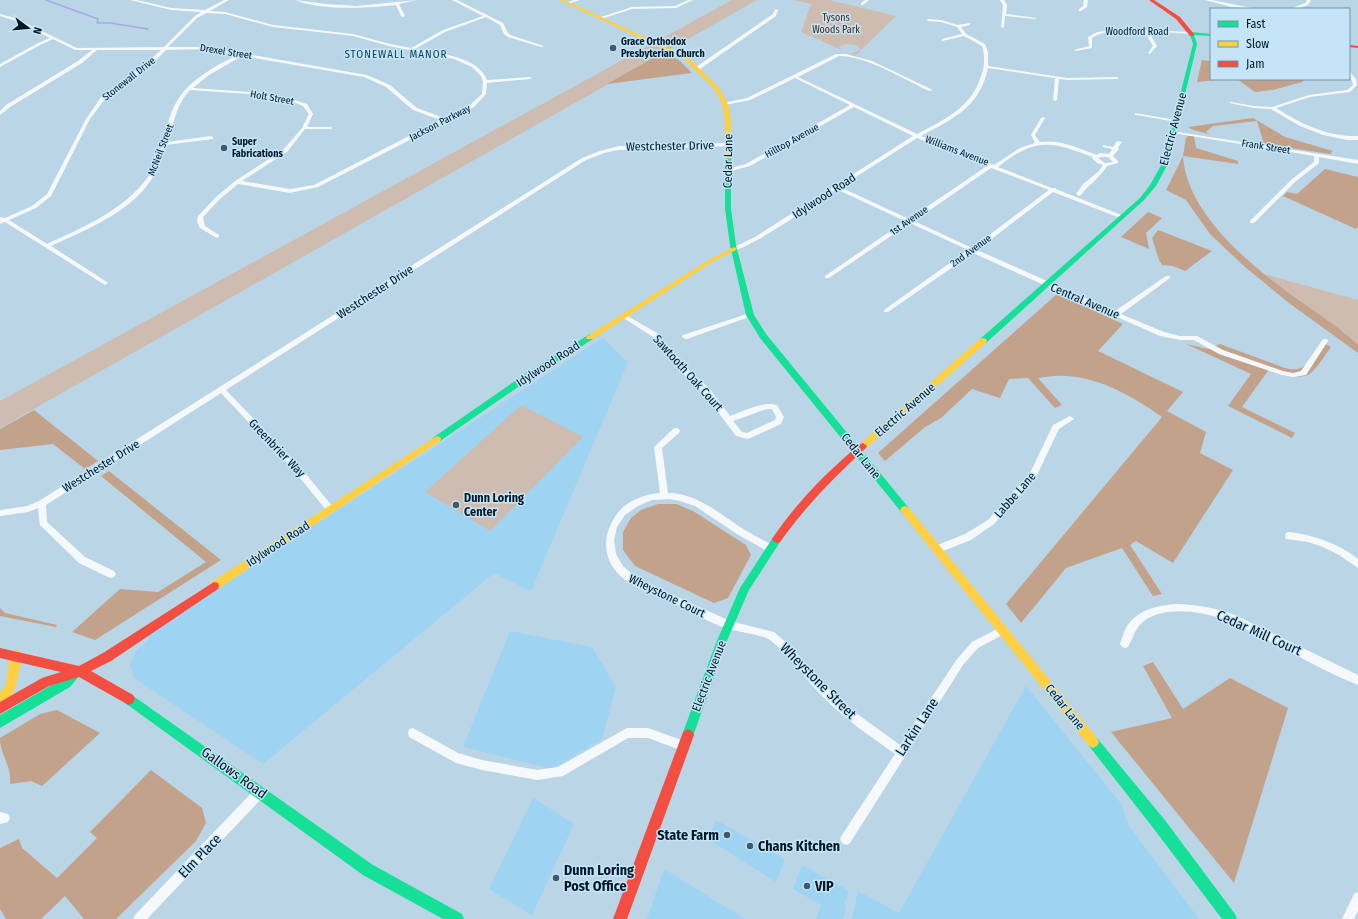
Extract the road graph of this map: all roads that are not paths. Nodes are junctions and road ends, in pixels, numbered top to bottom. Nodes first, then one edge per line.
1 (132, 0) edge
2 (149, 0) edge
3 (227, 0) edge
4 (297, 0) edge
5 (350, 0) edge
6 (415, 0) edge
7 (454, 0) edge
8 (578, 0) edge
9 (691, 0) edge
10 (867, 0) edge
11 (1002, 0) edge
12 (1086, 0) edge
13 (1152, 0) edge
14 (1207, 0) edge
15 (1309, 0) edge
16 (564, 1) edge
17 (141, 3) junction
18 (397, 3) junction
19 (862, 4) dead end
20 (344, 6) junction
21 (1241, 8) edge
22 (1295, 8) edge
23 (776, 10) dead end
24 (1080, 10) dead end
25 (204, 12) junction
26 (0, 15) edge
27 (1005, 15) junction
28 (403, 16) dead end
29 (486, 16) junction
30 (600, 18) junction
31 (1035, 18) dead end
32 (928, 20) dead end
33 (969, 24) dead end
34 (958, 26) junction
35 (1002, 27) dead end
36 (1146, 30) junction
37 (1192, 33) junction
38 (965, 35) junction
39 (1210, 35) edge
40 (53, 38) junction
41 (943, 40) dead end
42 (542, 46) dead end
43 (166, 48) junction
44 (850, 48) dead end
45 (412, 49) junction
46 (95, 50) junction
47 (1076, 50) dead end
48 (1150, 53) dead end
49 (242, 54) junction
50 (844, 54) junction
51 (0, 66) edge
52 (987, 67) junction
53 (698, 68) junction
54 (1350, 73) edge
55 (795, 77) junction
56 (530, 78) dead end
57 (1056, 78) junction
58 (1117, 78) dead end
59 (485, 82) junction
60 (190, 89) junction
61 (931, 90) dead end
62 (1055, 100) dead end
63 (1231, 102) dead end
64 (725, 104) junction
65 (854, 106) junction
66 (1272, 108) junction
67 (0, 114) edge
68 (1137, 114) dead end
69 (444, 120) junction
70 (1043, 121) dead end
71 (1176, 121) junction
72 (304, 128) junction
73 (331, 128) dead end
74 (1173, 132) junction
75 (917, 136) junction
76 (211, 138) dead end
77 (1358, 138) edge
78 (1119, 142) dead end
79 (164, 144) junction
80 (1038, 144) junction
81 (728, 145) junction
82 (1105, 146) dead end
83 (1116, 149) junction
84 (1316, 155) junction
85 (1096, 156) junction
86 (1110, 156) junction
87 (1358, 162) edge
88 (1106, 164) junction
89 (994, 166) junction
90 (728, 170) junction
91 (237, 182) junction
92 (836, 188) junction
93 (1054, 190) junction
94 (1079, 194) dead end
95 (1122, 217) junction
96 (2, 219) edge
97 (909, 221) junction
98 (1252, 222) dead end
99 (217, 236) dead end
100 (46, 246) junction
101 (734, 249) junction
102 (973, 250) junction
103 (1168, 277) dead end
104 (827, 278) dead end
105 (105, 283) dead end
106 (1046, 284) junction
107 (886, 311) dead end
108 (1116, 314) junction
109 (750, 315) junction
110 (624, 316) junction
111 (685, 337) dead end
112 (1325, 341) dead end
113 (221, 390) junction
114 (1070, 419) dead end
115 (730, 420) junction
116 (676, 431) dead end
117 (857, 450) junction
118 (664, 496) junction
119 (42, 504) junction
120 (330, 509) junction
121 (0, 513) edge
122 (1289, 536) dead end
123 (770, 548) junction
124 (938, 549) junction
125 (1358, 564) edge
126 (111, 574) dead end
127 (729, 624) junction
128 (1003, 630) junction
129 (1125, 644) dead end
130 (0, 653) edge
131 (16, 656) junction
132 (80, 671) junction
133 (1358, 680) edge
134 (0, 703) edge
135 (0, 708) edge
136 (0, 722) edge
137 (413, 733) dead end
138 (683, 746) junction
139 (901, 752) junction
140 (260, 792) junction
141 (846, 839) dead end
142 (1358, 898) edge
143 (1230, 917) edge
144 (139, 919) edge
145 (457, 919) edge
146 (620, 919) edge
147 (1348, 919) edge

1 - 17 street
2 - 17 street
3 - 25 street, Stonewall Drive
4 - 20 street
5 - 20 street
6 - 18 street
7 - 29 street
8 - 16 street
9 - 30 street
10 - 19 street
11 - 27 street
12 - 24 street
13 - 37 main road
14 - 21 street
15 - 22 street
16 - 30 main road, Cedar Lane
17 - 25 street
18 - 20 street
18 - 28 street
23 - 53 street
25 - 43 street, Stonewall Drive
25 - 45 street
26 - 40 street, Drexel Street
27 - 31 street
27 - 35 street
29 - 42 street
29 - 45 street
30 - 53 main road, Cedar Lane
32 - 34 street
33 - 34 street
34 - 38 street
36 - 37 street, Woodford Road
36 - 47 street, Woodford Road
36 - 48 street
37 - 39 main road, Woodford Road
37 - 71 main road, Electric Avenue
38 - 41 street
38 - 52 street, Idylwood Road
40 - 46 street, Drexel Street
40 - 51 street
43 - 46 street, Drexel Street
43 - 49 street, Drexel Street
43 - 96 street, Stonewall Drive
44 - 50 street
45 - 59 street
46 - 67 street
49 - 60 street, McNeil Street
49 - 69 street, Drexel Street
50 - 55 street
50 - 61 street
52 - 57 street
52 - 75 street, Idylwood Road
53 - 64 main road, Cedar Lane
54 - 66 street
55 - 64 street
55 - 65 street, Williams Avenue
56 - 59 street
57 - 58 street
57 - 62 street
59 - 69 street, Jackson Parkway
60 - 72 street, Holt Street
60 - 79 street, McNeil Street
63 - 66 street
64 - 81 main road, Cedar Lane
65 - 75 street, Williams Avenue
65 - 90 street, Hilltop Avenue
66 - 77 street
68 - 71 street
69 - 91 street, Jackson Parkway
70 - 80 street
71 - 74 main road, Electric Avenue
72 - 73 street
72 - 91 street, Holt Street
74 - 84 street, Frank Street
74 - 95 main road, Electric Avenue
75 - 89 street, Williams Avenue
75 - 92 street, Idylwood Road
76 - 79 street
78 - 83 street
79 - 100 street, McNeil Street
80 - 85 street, 1st Avenue
80 - 89 street, 1st Avenue
81 - 90 main road, Cedar Lane
81 - 113 street, Westchester Drive
82 - 83 street
83 - 86 street
84 - 87 street, Frank Street
84 - 98 street
85 - 86 street
85 - 88 street
86 - 88 street
88 - 94 street
89 - 93 street, Williams Avenue
89 - 97 street, 1st Avenue
90 - 101 main road, Cedar Lane
91 - 99 street, Holt Street
92 - 97 street, Central Avenue
92 - 101 street, Idylwood Road
93 - 95 street, Williams Avenue
93 - 102 street, 2nd Avenue
95 - 106 main road, Electric Avenue
96 - 100 street
97 - 102 street, Central Avenue
97 - 104 street, 1st Avenue
100 - 105 street
101 - 109 main road, Cedar Lane
101 - 110 main road, Idylwood Road
102 - 106 street, Central Avenue
102 - 107 street, 2nd Avenue
103 - 108 street
106 - 108 street, Central Avenue
106 - 117 main road, Electric Avenue
108 - 112 street, Central Avenue
109 - 111 street
109 - 117 main road, Cedar Lane
110 - 115 street, Sawtooth Oak Court
110 - 120 main road, Idylwood Road
113 - 119 street, Westchester Drive
113 - 120 street, Greenbrier Way
114 - 124 street, Labbe Lane
115 - 115 street, Sawtooth Oak Court
116 - 118 street
117 - 123 main road, Electric Avenue
117 - 124 main road, Cedar Lane
118 - 123 street, Wheystone Court
118 - 127 street, Wheystone Court
119 - 121 street, Westchester Drive
119 - 126 street
120 - 132 main road, Idylwood Road
122 - 125 street
123 - 127 main road, Electric Avenue
124 - 128 main road, Cedar Lane
127 - 138 main road, Electric Avenue
127 - 139 street, Wheystone Street
128 - 139 street, Larkin Lane
128 - 143 main road, Cedar Lane
129 - 133 street, Cedar Mill Court
130 - 131 main road, Gallows Road
131 - 132 main road, Gallows Road
131 - 134 main road
132 - 135 main road, Idylwood Road
132 - 136 main road, Idylwood Road
132 - 140 main road, Gallows Road
137 - 138 street
138 - 146 main road, Electric Avenue
139 - 141 street, Larkin Lane
140 - 144 street, Elm Place
140 - 145 main road, Gallows Road
142 - 147 street

